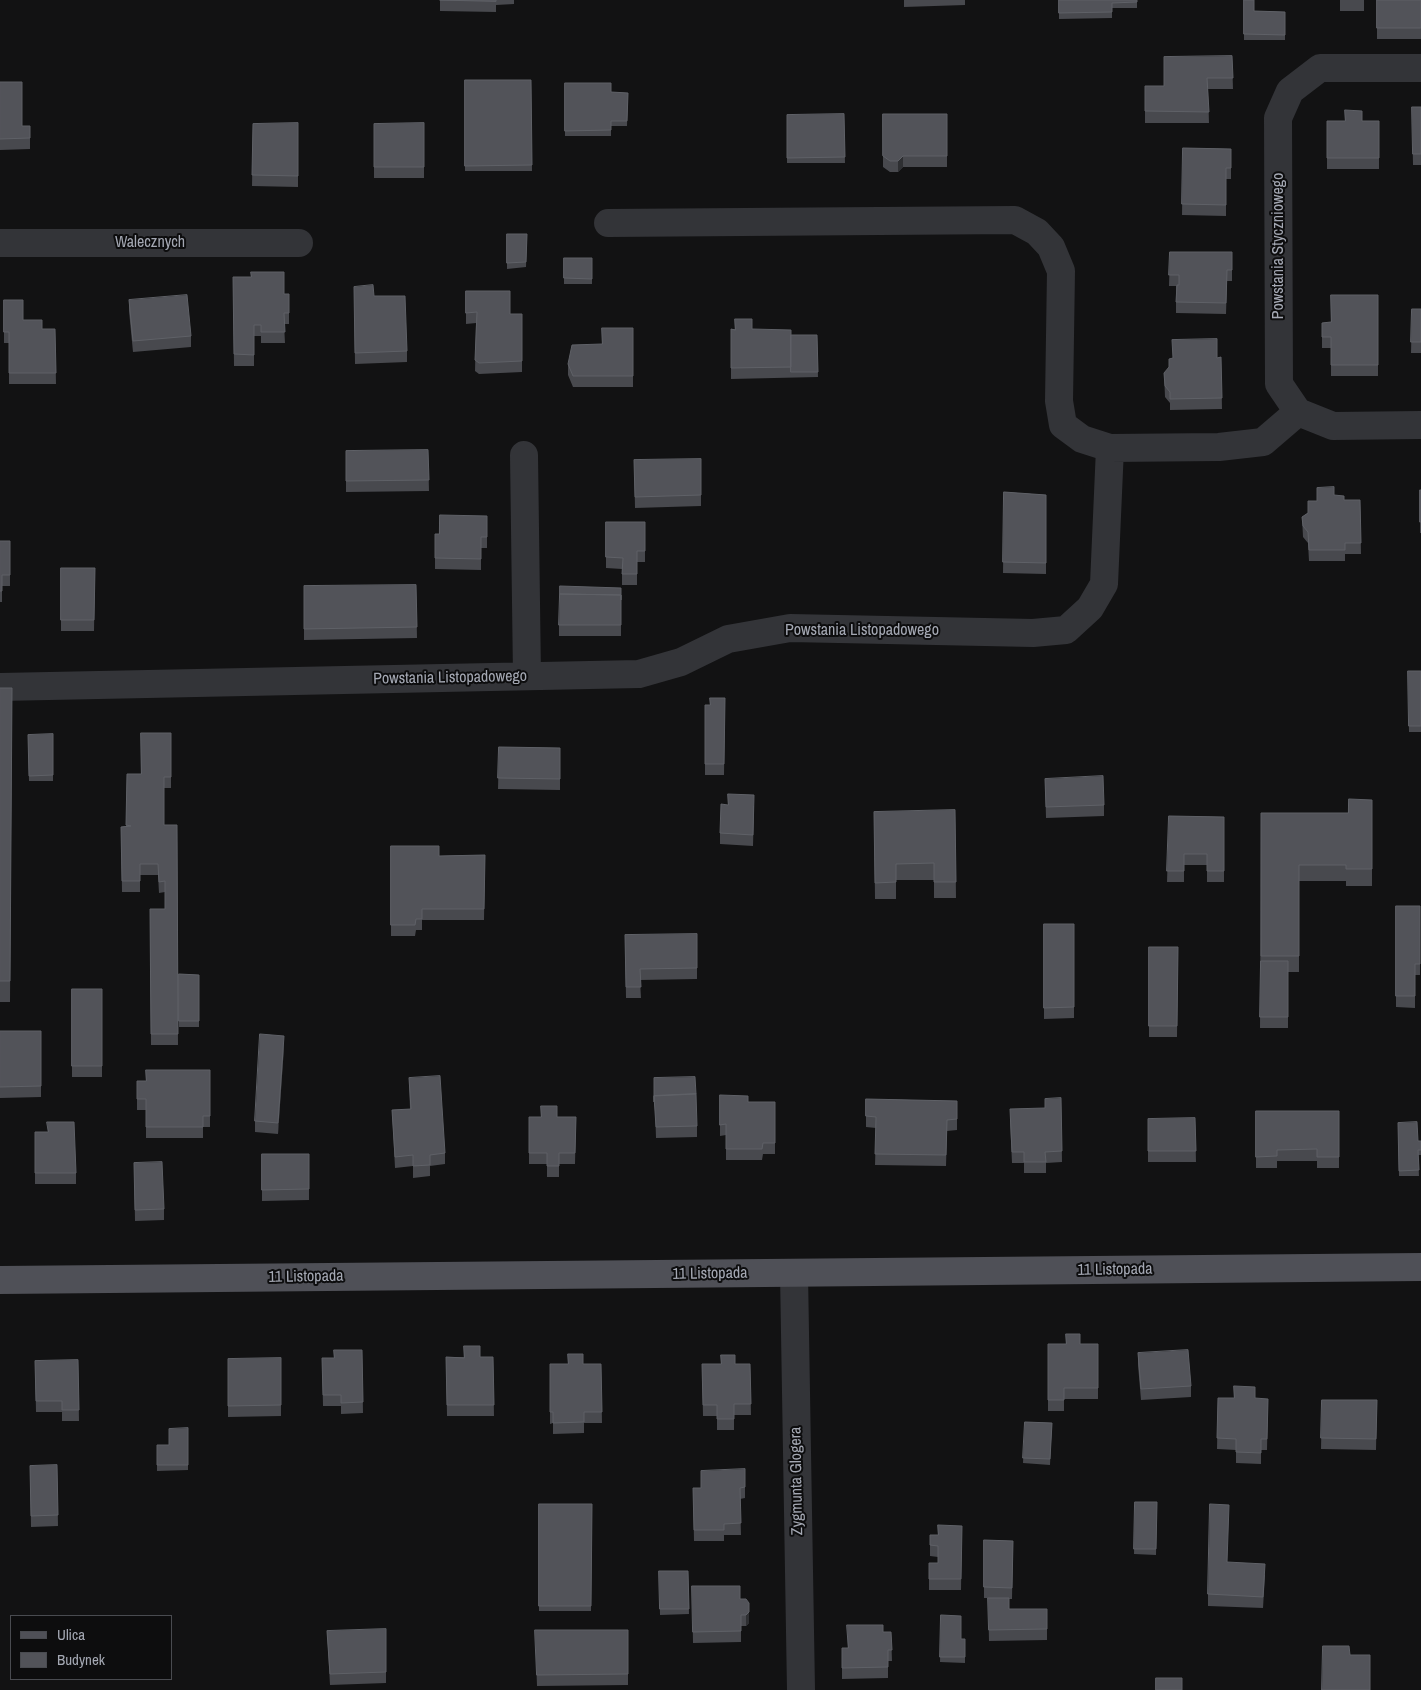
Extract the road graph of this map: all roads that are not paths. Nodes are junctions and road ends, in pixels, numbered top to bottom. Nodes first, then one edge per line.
1 (1421, 68) edge
2 (608, 223) dead end
3 (0, 243) edge
4 (299, 243) dead end
5 (1298, 412) junction
6 (1421, 425) edge
7 (1110, 448) junction
8 (524, 455) dead end
9 (527, 676) junction
10 (0, 686) edge
11 (1421, 1267) edge
12 (794, 1273) junction
13 (0, 1280) edge
14 (801, 1690) edge

1 - 5 street, Powstania Styczniowego
2 - 7 street
3 - 4 street, Walecznych
5 - 6 street
5 - 7 street
7 - 9 street, Powstania Listopadowego
8 - 9 street
9 - 10 street, Powstania Listopadowego
11 - 12 main road, 11 Listopada
12 - 13 main road, 11 Listopada
12 - 14 street, Zygmunta Glogera

